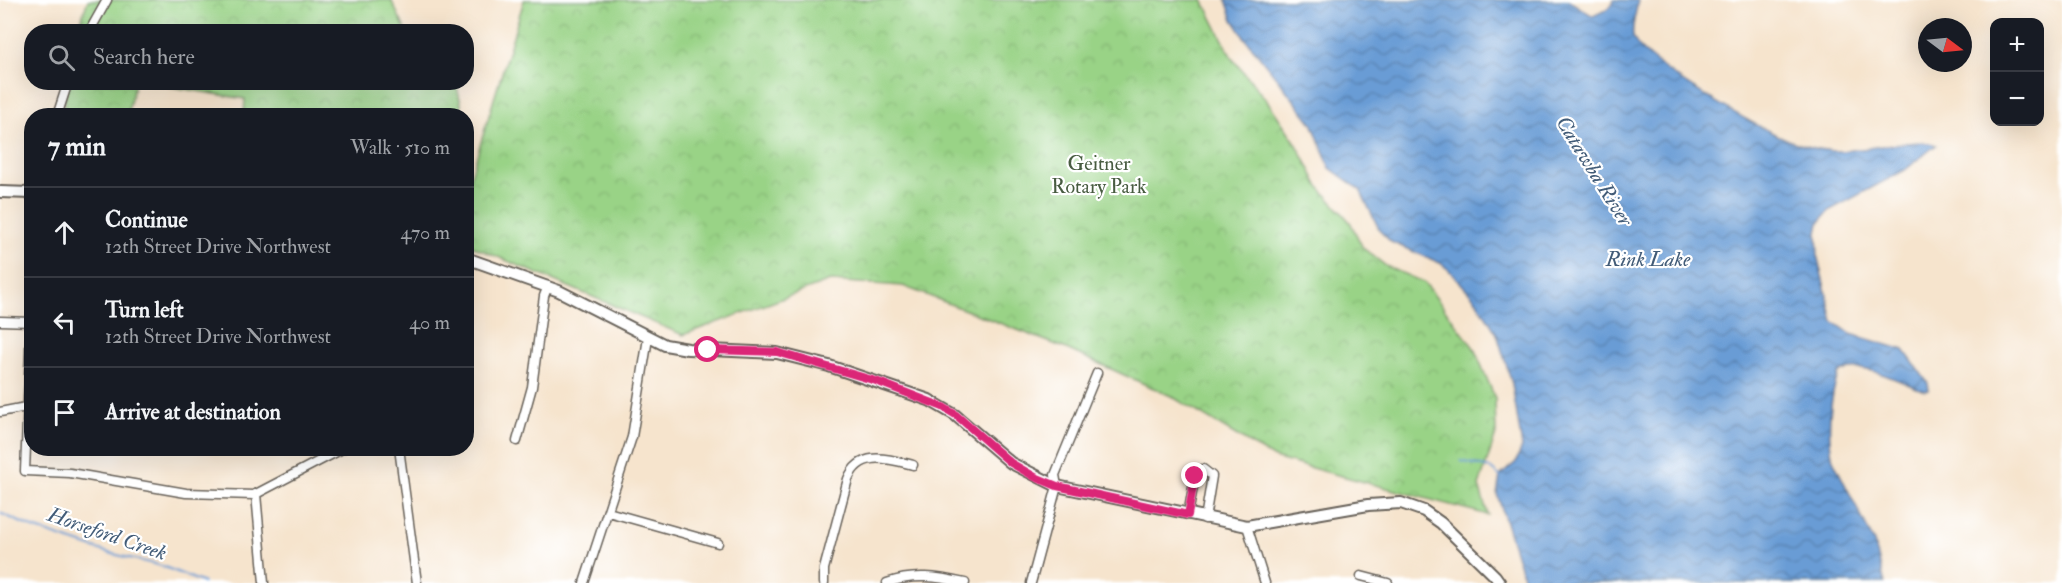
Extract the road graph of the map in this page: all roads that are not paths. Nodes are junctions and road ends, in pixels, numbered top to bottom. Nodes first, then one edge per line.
1 (107, 0) edge
2 (94, 24) edge
3 (65, 90) edge
4 (60, 108) edge
5 (0, 192) edge
6 (24, 193) edge
7 (474, 261) edge
8 (548, 286) junction
9 (0, 321) edge
10 (24, 321) edge
11 (648, 338) junction
12 (1097, 374) dead end
13 (24, 408) edge
14 (0, 412) edge
15 (517, 441) dead end
16 (25, 456) edge
17 (329, 456) edge
18 (400, 456) edge
19 (913, 465) dead end
20 (1057, 486) junction
21 (256, 494) junction
22 (608, 512) junction
23 (1188, 515) junction
24 (1205, 519) junction
25 (1247, 526) junction
26 (718, 543) dead end
27 (1361, 576) dead end
28 (264, 583) edge
29 (417, 583) edge
30 (584, 583) edge
31 (824, 583) edge
32 (887, 583) edge
33 (965, 583) edge
34 (1031, 583) edge
35 (1265, 583) edge
36 (1388, 583) edge
37 (1500, 583) edge

1 - 2 street
3 - 4 street
5 - 6 street
7 - 8 street
8 - 11 street
8 - 15 street
9 - 10 street
11 - 20 street
11 - 22 street
12 - 20 street
13 - 14 street
16 - 21 street
17 - 21 street
18 - 29 street
19 - 31 street
20 - 23 street
20 - 34 street
21 - 28 street
22 - 26 street
22 - 30 street
23 - 24 street
23 - 24 street
24 - 25 street
25 - 35 street
25 - 37 street
27 - 36 street
32 - 33 street

